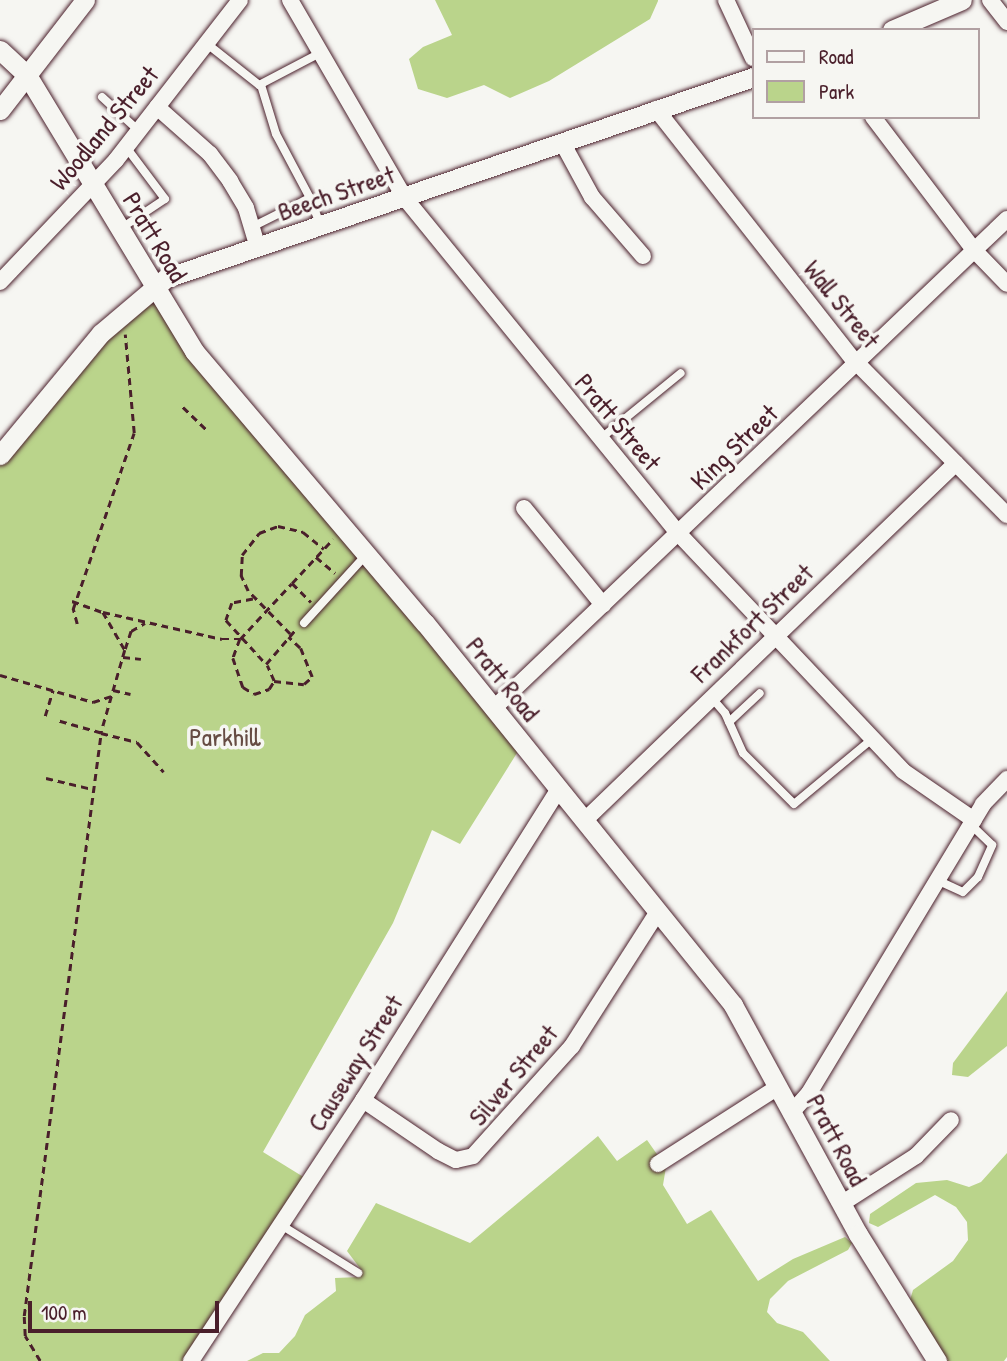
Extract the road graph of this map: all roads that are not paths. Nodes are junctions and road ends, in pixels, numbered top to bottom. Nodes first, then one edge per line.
1 (85, 0) edge
2 (240, 0) edge
3 (290, 0) edge
4 (726, 0) edge
5 (962, 0) edge
6 (990, 0) edge
7 (1007, 22) edge
8 (897, 28) edge
9 (206, 43) junction
10 (0, 50) edge
11 (320, 53) junction
12 (752, 56) edge
13 (26, 75) junction
14 (752, 77) edge
15 (261, 85) junction
16 (102, 97) dead end
17 (157, 107) junction
18 (656, 109) junction
19 (0, 110) edge
20 (875, 119) edge
21 (139, 131) junction
22 (562, 142) junction
23 (127, 147) junction
24 (93, 185) junction
25 (404, 197) junction
26 (310, 198) junction
27 (1007, 219) edge
28 (252, 227) junction
29 (321, 227) junction
30 (120, 229) junction
31 (258, 248) junction
32 (974, 250) junction
33 (643, 256) dead end
34 (0, 282) edge
35 (1007, 284) edge
36 (155, 285) junction
37 (856, 363) junction
38 (681, 373) dead end
39 (600, 439) junction
40 (0, 455) edge
41 (956, 463) junction
42 (524, 508) dead end
43 (1007, 515) edge
44 (679, 534) junction
45 (367, 554) junction
46 (603, 605) junction
47 (304, 623) road end
48 (774, 634) junction
49 (760, 693) dead end
50 (710, 696) junction
51 (493, 709) junction
52 (729, 722) junction
53 (872, 739) junction
54 (1007, 779) edge
55 (558, 790) junction
56 (584, 821) junction
57 (972, 823) junction
58 (939, 881) junction
59 (657, 913) junction
60 (778, 1087) junction
61 (363, 1100) junction
62 (792, 1112) junction
63 (951, 1120) dead end
64 (658, 1164) dead end
65 (841, 1204) junction
66 (281, 1225) junction
67 (358, 1273) dead end
68 (191, 1361) edge
69 (937, 1361) edge

1 - 13 street
2 - 9 street, Woodland Street
3 - 11 street, Pratt Street
4 - 12 street
5 - 8 street
6 - 7 street
9 - 15 lane
9 - 17 street, Woodland Street
10 - 13 street, Pratt Road
11 - 15 lane
11 - 25 street, Pratt Street
13 - 19 street
13 - 24 street, Pratt Road
14 - 18 street, Beech Street
15 - 26 lane
16 - 21 lane
17 - 21 street, Woodland Street
17 - 28 street
18 - 22 street, Beech Street
18 - 37 street, Wall Street
20 - 32 street
21 - 23 street, Woodland Street
22 - 25 street, Beech Street
22 - 33 street
23 - 24 street, Woodland Street
23 - 30 lane
24 - 30 street, Pratt Road
24 - 34 street, Woodland Street
25 - 29 street, Beech Street
25 - 39 street, Pratt Street
26 - 28 lane
26 - 29 lane
27 - 32 street, King Street
28 - 31 street
29 - 31 street, Beech Street
30 - 36 street, Pratt Road
31 - 36 street, Beech Street
32 - 35 street
32 - 37 street, King Street
36 - 40 street, Beech Street
36 - 45 street, Pratt Road
37 - 41 street, Wall Street
37 - 44 street, King Street
38 - 39 lane
39 - 44 street, Pratt Street
41 - 43 street, Wall Street
41 - 48 street, Frankfort Street
42 - 46 street
44 - 46 street, King Street
44 - 48 street, Pratt Street
45 - 47 lane
45 - 51 street, Pratt Road
46 - 51 street, King Street
48 - 50 street, Frankfort Street
48 - 53 street, Pratt Street
49 - 52 lane
50 - 52 lane
50 - 56 street, Frankfort Street
51 - 55 street, Pratt Road
52 - 53 lane
53 - 57 street, Pratt Street
54 - 57 street
55 - 56 street, Pratt Road
55 - 61 street, Causeway Street
56 - 59 street, Pratt Road
57 - 58 street
57 - 58 lane
58 - 62 street
59 - 60 street, Pratt Road
59 - 61 street, Silver Street
60 - 62 street, Pratt Road
60 - 64 street
61 - 66 street, Causeway Street
62 - 65 street, Pratt Road
63 - 65 street
65 - 69 street, Pratt Road
66 - 67 lane
66 - 68 street, Causeway Street

